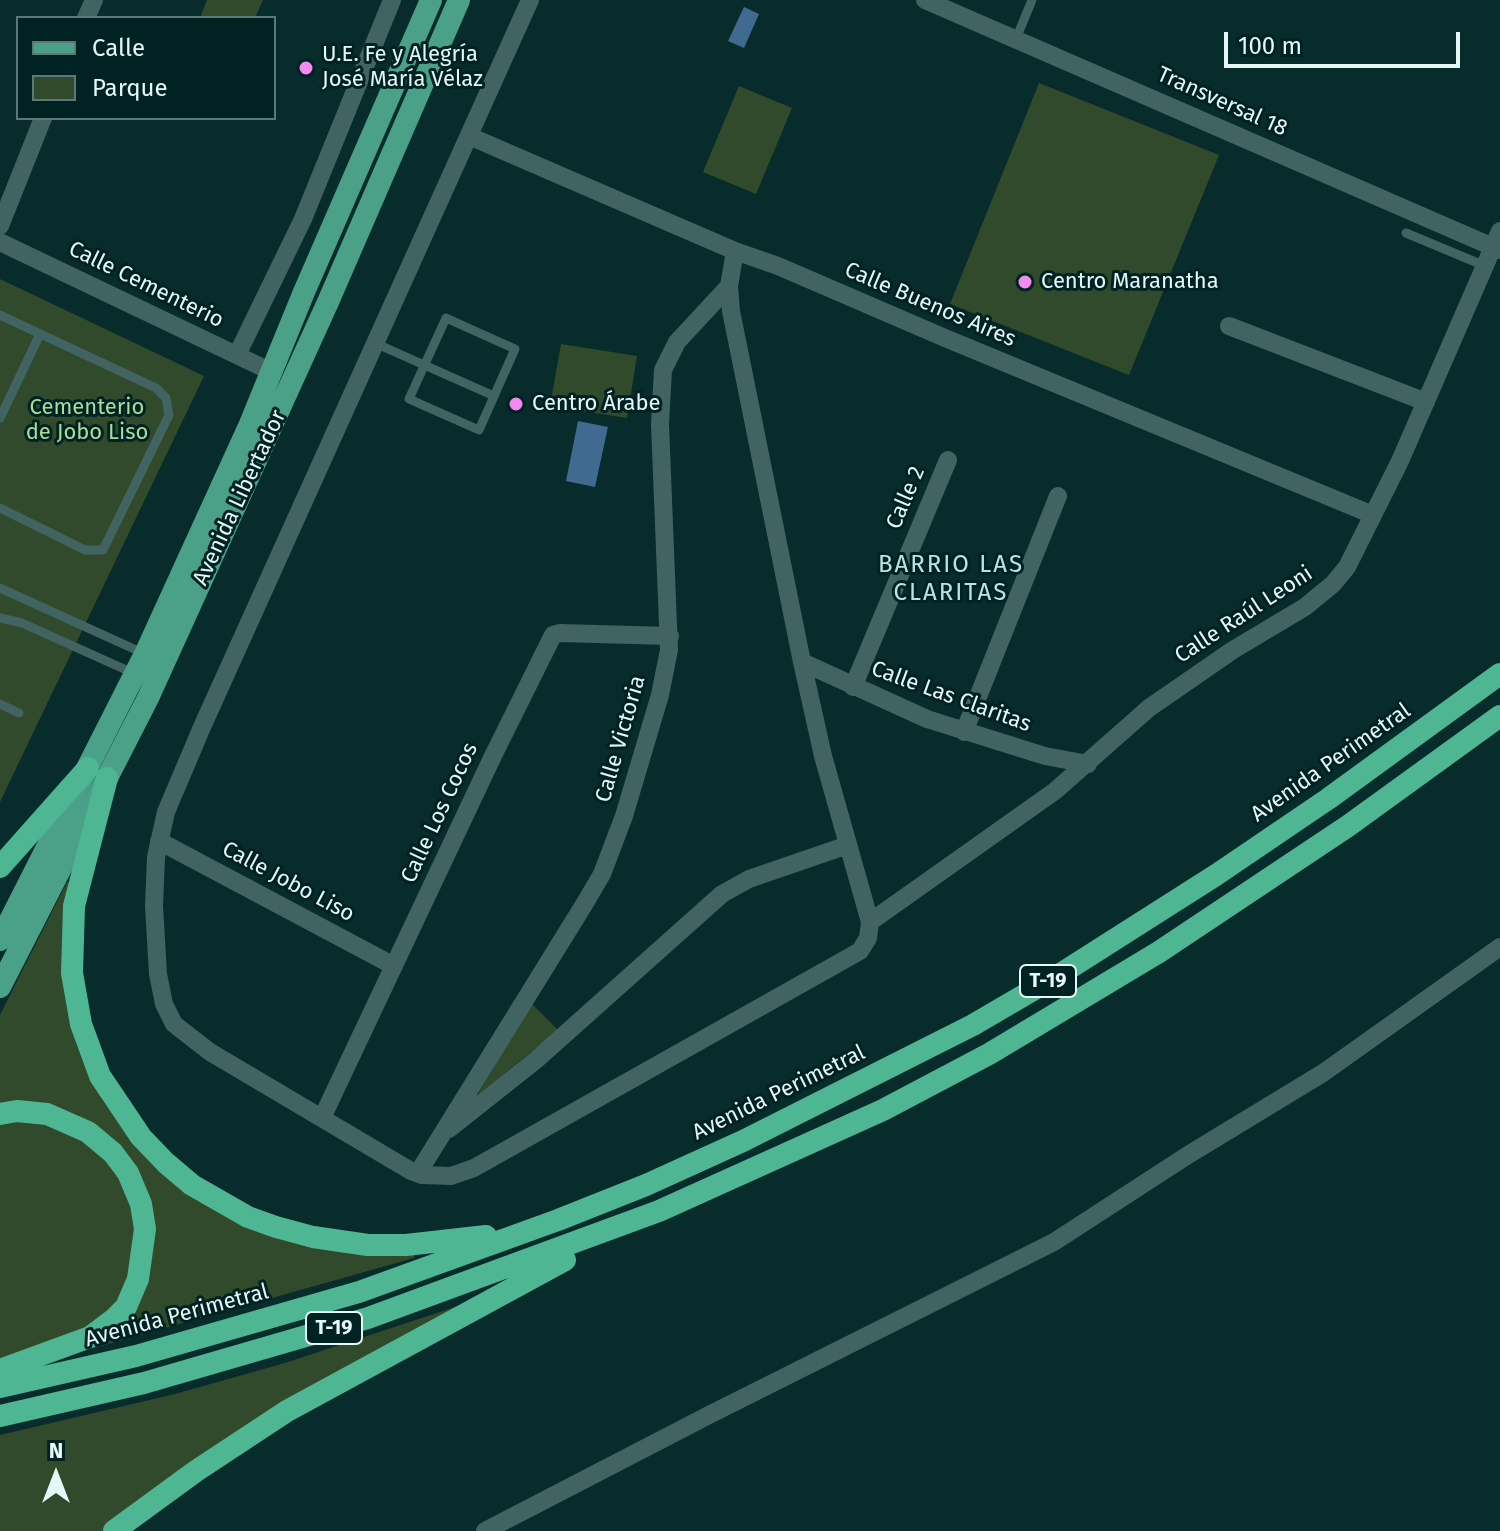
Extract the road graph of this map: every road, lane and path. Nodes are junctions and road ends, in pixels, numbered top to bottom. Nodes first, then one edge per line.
1 (392, 0) edge
2 (431, 0) edge
3 (459, 0) edge
4 (530, 0) edge
5 (925, 0) edge
6 (1032, 0) edge
7 (1016, 39) junction
8 (42, 120) edge
9 (469, 136) junction
10 (0, 226) edge
11 (1406, 233) dead end
12 (0, 242) edge
13 (1498, 243) edge
14 (735, 251) junction
15 (1485, 266) junction
16 (729, 286) junction
17 (0, 315) edge
18 (1229, 326) dead end
19 (40, 334) junction
20 (377, 344) junction
21 (237, 355) junction
22 (425, 365) junction
23 (272, 372) junction
24 (494, 396) junction
25 (1426, 402) junction
26 (0, 418) edge
27 (948, 460) dead end
28 (1058, 496) dead end
29 (0, 508) edge
30 (1373, 515) junction
31 (0, 588) edge
32 (0, 618) edge
33 (670, 636) junction
34 (802, 662) junction
35 (140, 664) junction
36 (1500, 674) edge
37 (853, 687) junction
38 (0, 704) edge
39 (19, 713) dead end
40 (1500, 716) edge
41 (964, 732) junction
42 (1088, 764) junction
43 (97, 773) junction
44 (159, 841) junction
45 (848, 845) junction
46 (0, 867) edge
47 (870, 922) junction
48 (0, 940) edge
49 (1500, 947) edge
50 (394, 966) junction
51 (0, 987) edge
52 (0, 1114) edge
53 (322, 1118) junction
54 (440, 1135) junction
55 (418, 1173) junction
56 (659, 1211) junction
57 (558, 1220) junction
58 (0, 1370) edge
59 (0, 1387) edge
60 (0, 1416) edge
61 (114, 1531) edge
62 (485, 1531) edge

1 - 21 street
2 - 23 main road, Avenida Libertador
3 - 43 main road, Avenida Libertador
4 - 9 street
5 - 7 street, Transversal 18
6 - 7 lane
7 - 13 street, Transversal 18
8 - 10 street
9 - 14 street, Calle Buenos Aires
9 - 20 street
11 - 15 lane
12 - 21 street, Calle Cementerio
13 - 15 street, Calle Raúl Leoni
14 - 16 street
14 - 30 street, Calle Buenos Aires
15 - 25 street, Calle Raúl Leoni
16 - 33 street, Calle Victoria
16 - 34 street
17 - 19 lane
18 - 25 street
19 - 26 lane
19 - 29 lane
20 - 22 lane
20 - 44 street
21 - 23 street, Calle Cementerio
22 - 24 lane
22 - 24 lane
22 - 24 lane
23 - 35 main road, Avenida Libertador
25 - 30 street, Calle Raúl Leoni
27 - 37 street, Calle 2
28 - 41 street
30 - 42 street, Calle Raúl Leoni
31 - 35 lane
32 - 35 lane
33 - 50 street, Calle Los Cocos
33 - 54 street, Calle Victoria
34 - 37 street, Calle Las Claritas
34 - 45 street
35 - 43 main road, Avenida Libertador
36 - 57 highway, Avenida Perimetral / T-19
37 - 41 street, Calle Las Claritas
38 - 39 lane
40 - 56 highway, T-19
41 - 42 street, Calle Las Claritas
42 - 47 street, Calle Raúl Leoni
43 - 46 highway
43 - 48 main road, Avenida Libertador
43 - 51 main road, Avenida Libertador
43 - 57 highway
44 - 50 street, Calle Jobo Liso
44 - 53 street
45 - 47 street
45 - 54 street
47 - 55 street
49 - 62 street
50 - 53 street, Calle Los Cocos
52 - 58 highway
53 - 55 street
54 - 55 street, Calle Victoria
56 - 60 highway, T-19
56 - 61 highway
57 - 59 highway, Avenida Perimetral / T-19

